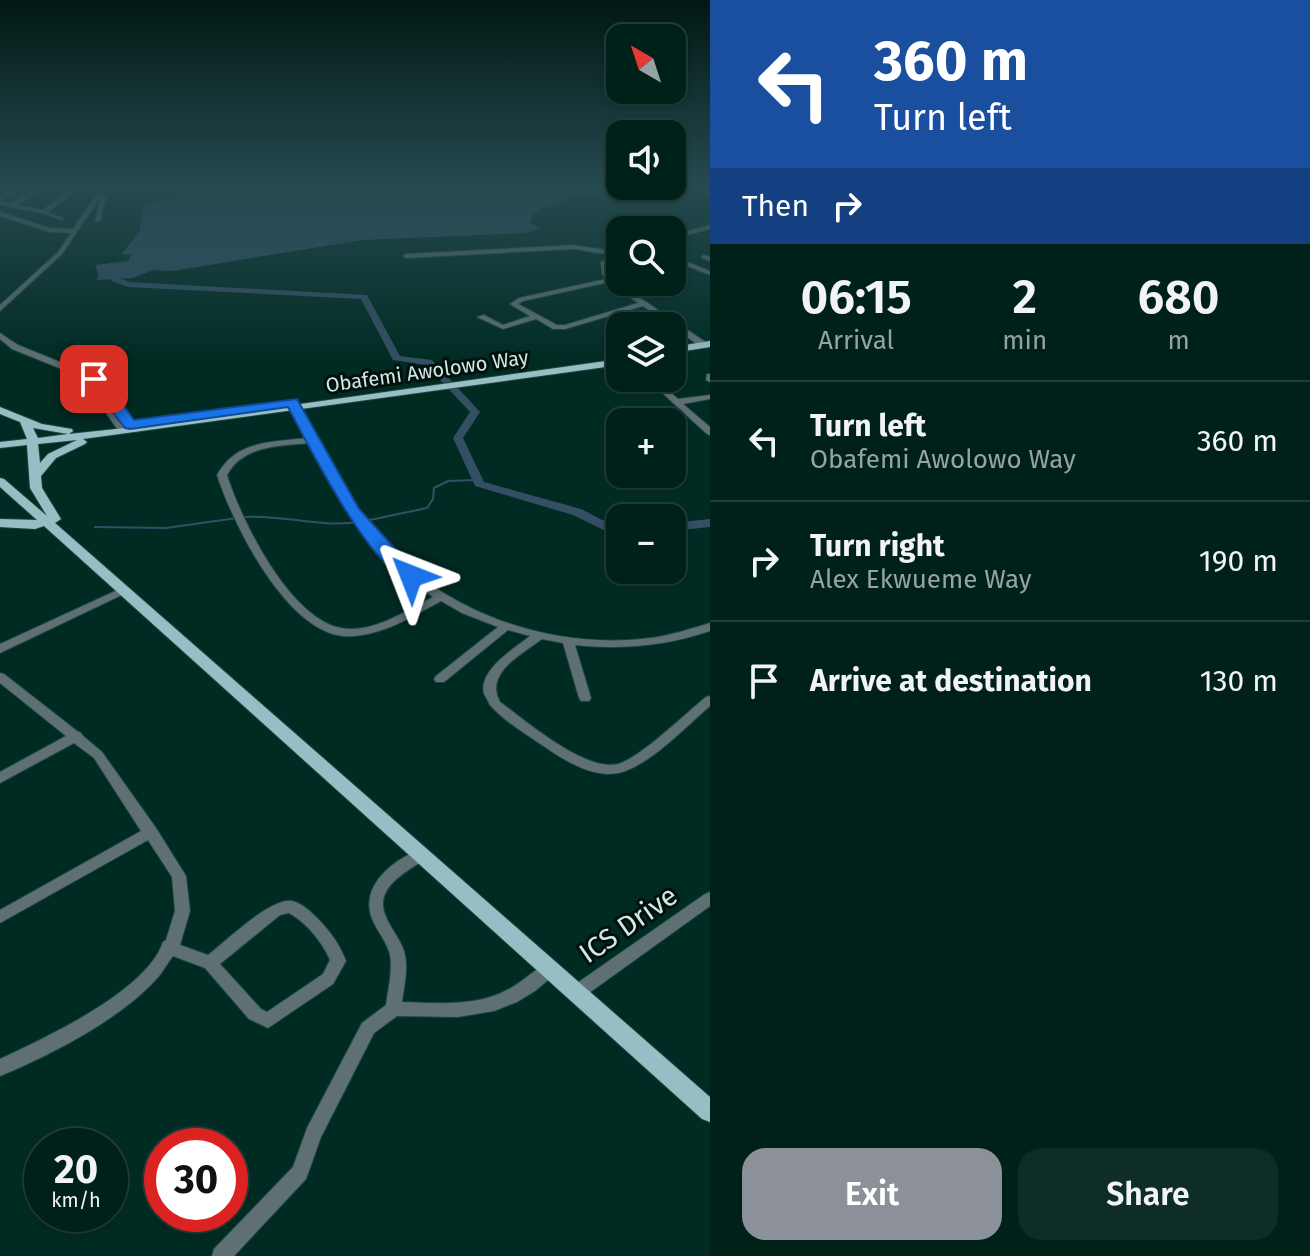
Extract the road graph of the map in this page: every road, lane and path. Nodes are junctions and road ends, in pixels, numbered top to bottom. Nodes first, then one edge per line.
1 (62, 245) edge
2 (606, 251) edge
3 (406, 256) dead end
4 (686, 264) edge
5 (710, 273) edge
6 (606, 281) edge
7 (8, 295) edge
8 (634, 296) edge
9 (0, 302) edge
10 (644, 303) junction
11 (0, 309) edge
12 (481, 317) dead end
13 (535, 317) junction
14 (0, 335) edge
15 (707, 343) edge
16 (0, 344) edge
17 (686, 348) edge
18 (606, 362) edge
19 (666, 392) edge
20 (710, 397) edge
21 (677, 402) junction
22 (294, 405) junction
23 (0, 410) edge
24 (25, 422) junction
25 (127, 428) junction
26 (73, 432) junction
27 (710, 432) edge
28 (104, 433) junction
29 (32, 439) junction
30 (312, 440) junction
31 (0, 442) edge
32 (34, 476) junction
33 (0, 481) edge
34 (0, 523) edge
35 (48, 523) junction
36 (124, 590) junction
37 (439, 598) junction
38 (710, 627) edge
39 (504, 628) junction
40 (538, 636) junction
41 (568, 641) junction
42 (0, 649) edge
43 (0, 677) edge
44 (440, 679) dead end
45 (585, 698) dead end
46 (710, 700) edge
47 (77, 736) junction
48 (0, 778) edge
49 (151, 832) junction
50 (419, 856) junction
51 (710, 898) edge
52 (0, 917) edge
53 (168, 947) junction
54 (210, 963) junction
55 (549, 970) junction
56 (576, 993) junction
57 (394, 1009) junction
58 (0, 1068) edge
59 (710, 1111) edge
60 (221, 1256) edge

1 - 7 street
2 - 3 street
4 - 5 street
6 - 13 street
7 - 9 street
7 - 11 street
8 - 10 street
10 - 13 street
10 - 15 street
12 - 13 street
14 - 25 street
15 - 17 main road
16 - 25 street
18 - 22 main road, Obafemi Awolowo Way
19 - 21 street
20 - 21 street
21 - 27 street
22 - 25 main road, Obafemi Awolowo Way
22 - 30 street
23 - 24 main road
24 - 26 main road
24 - 29 main road
25 - 26 main road, Obafemi Awolowo Way
25 - 28 main road, Obafemi Awolowo Way
26 - 29 main road, Obafemi Awolowo Way
28 - 29 main road, Obafemi Awolowo Way
28 - 32 main road
29 - 31 main road, Obafemi Awolowo Way
29 - 32 main road
30 - 37 street
30 - 37 street
32 - 35 main road
33 - 35 main road
34 - 35 main road
35 - 36 main road
36 - 42 street
36 - 50 main road
37 - 39 street
38 - 41 street
39 - 40 street
39 - 44 street
40 - 41 street
40 - 46 street
41 - 45 street
43 - 47 street
47 - 48 street
47 - 49 street
49 - 52 street
49 - 53 street
50 - 55 main road
50 - 57 street
51 - 56 street, ICS Drive
53 - 54 street
53 - 58 street
54 - 54 street
55 - 56 main road
55 - 57 street
56 - 59 main road
57 - 60 street

